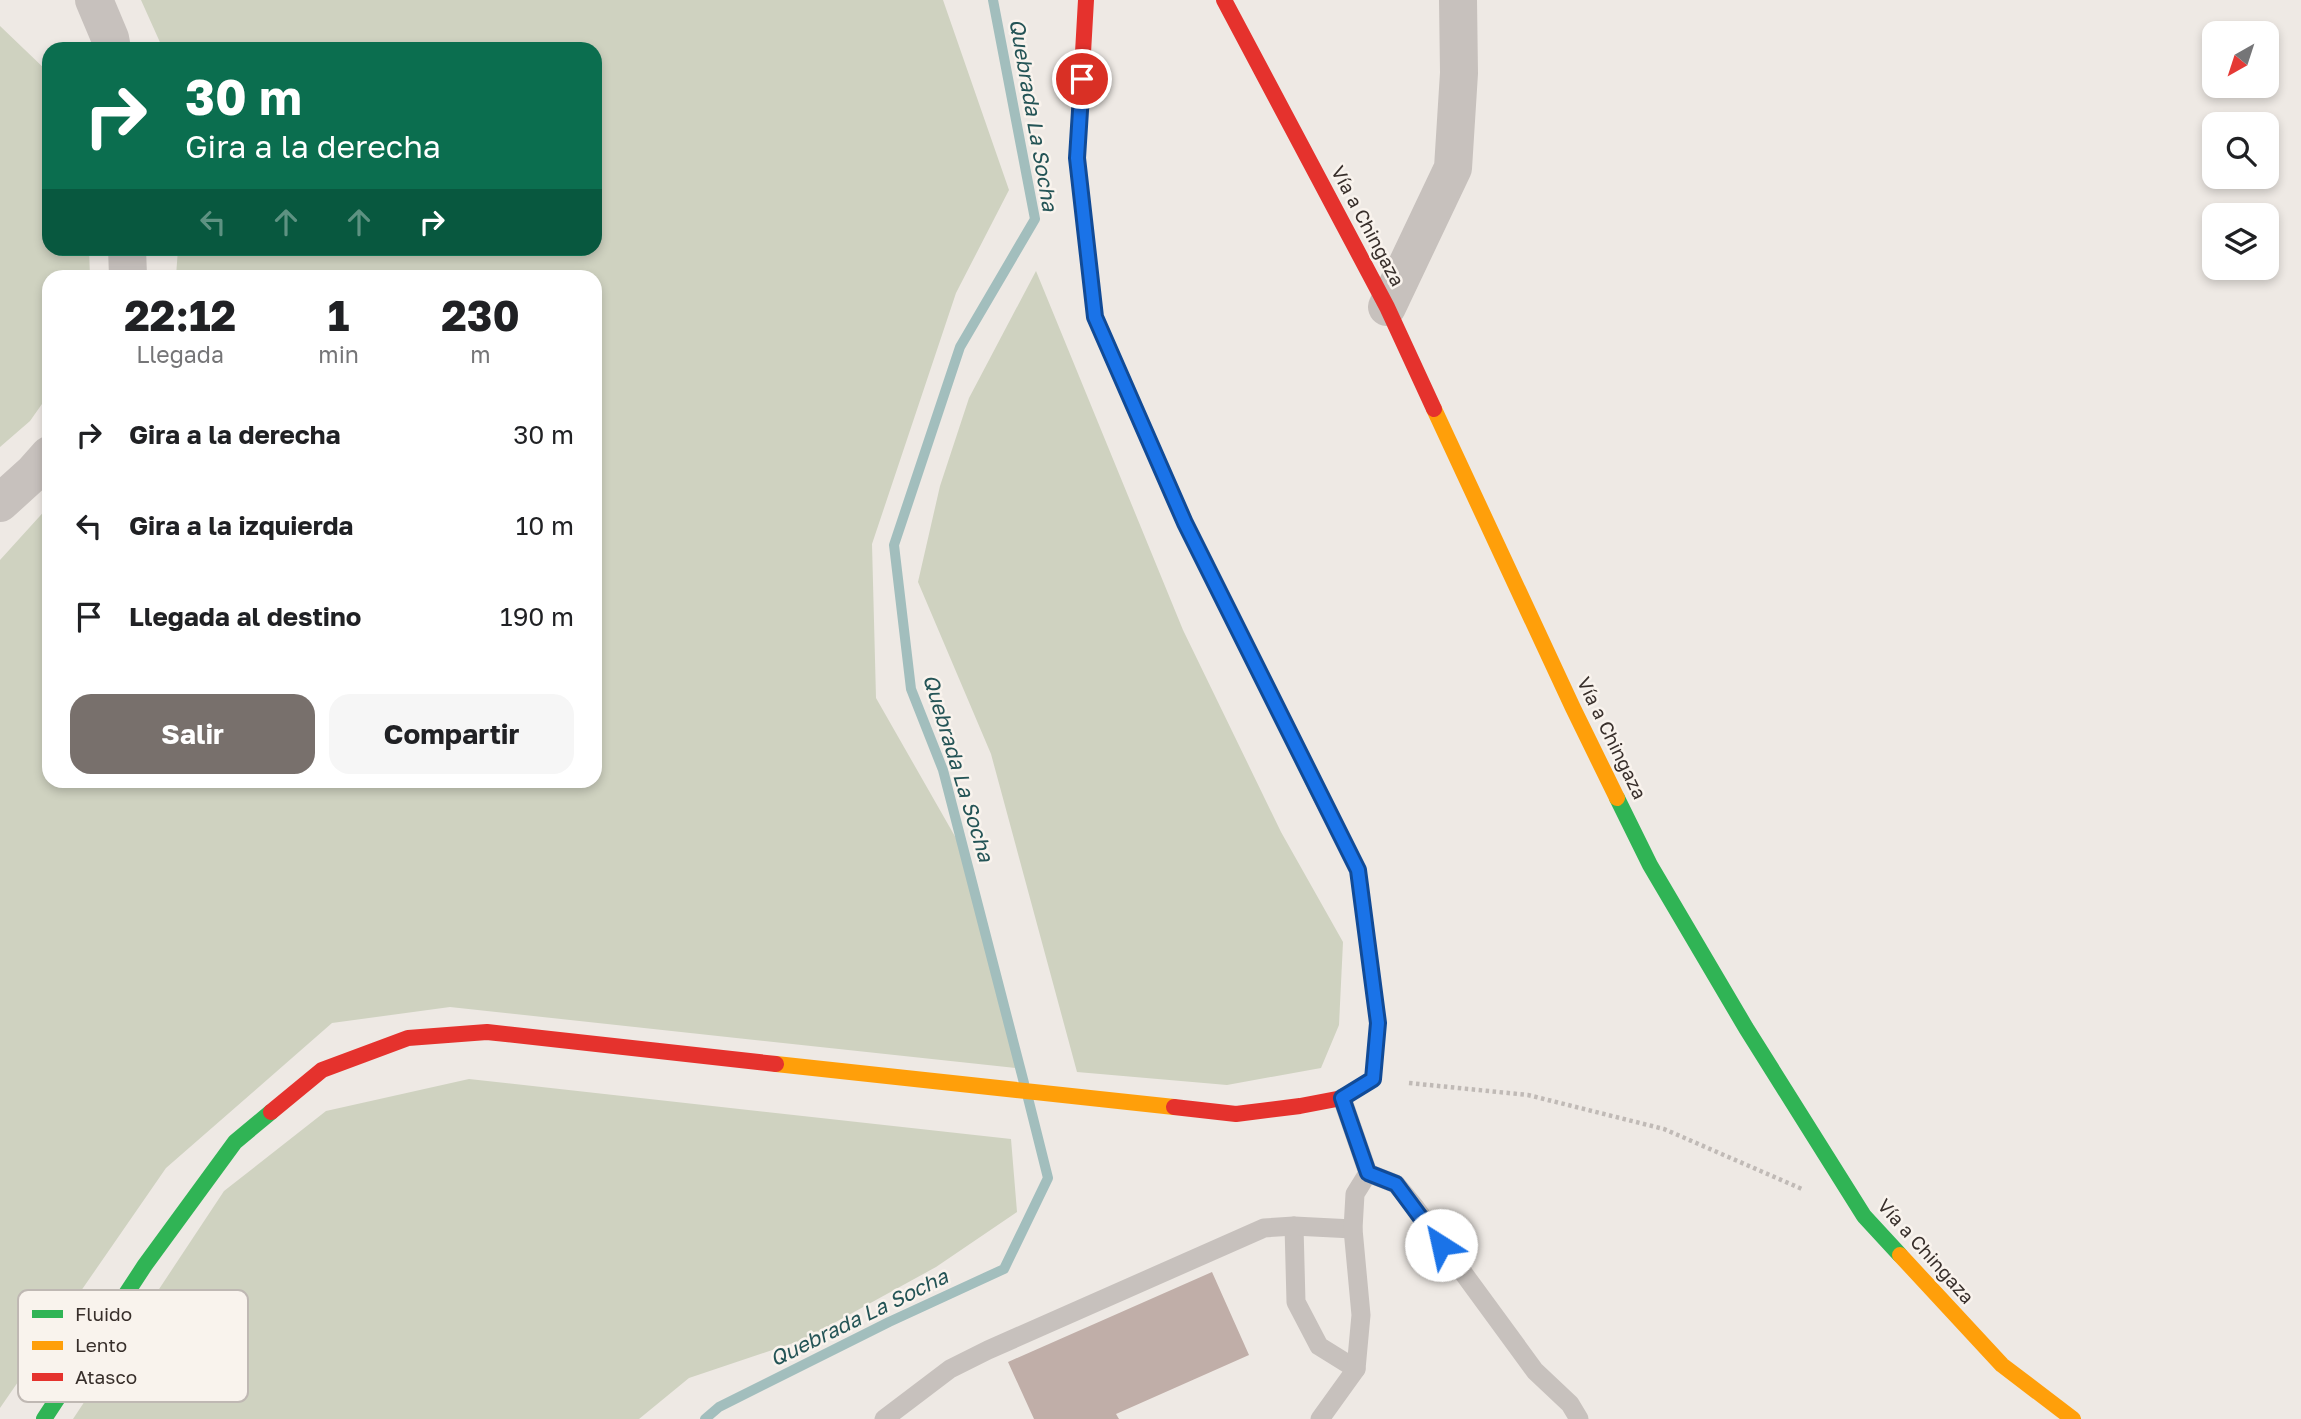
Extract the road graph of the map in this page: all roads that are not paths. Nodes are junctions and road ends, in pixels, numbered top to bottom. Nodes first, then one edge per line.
1 (94, 0) edge
2 (1086, 0) edge
3 (1224, 0) edge
4 (1458, 0) edge
5 (111, 42) edge
6 (1387, 307) junction
7 (42, 463) edge
8 (0, 503) edge
9 (1342, 1098) junction
10 (1368, 1173) junction
11 (1294, 1226) junction
12 (1353, 1229) junction
13 (129, 1290) edge
14 (1356, 1369) junction
15 (55, 1402) edge
16 (44, 1419) edge
17 (884, 1419) edge
18 (1320, 1419) edge
19 (1579, 1419) edge
20 (2073, 1419) edge

1 - 5 street
2 - 9 street
3 - 6 street, Vía a Chingaza
4 - 6 street
6 - 20 street, Vía a Chingaza
7 - 8 street
9 - 10 lane
9 - 13 street
10 - 12 lane
10 - 19 lane
11 - 12 lane
11 - 14 lane
11 - 17 lane
12 - 14 lane
14 - 18 lane
15 - 16 street

